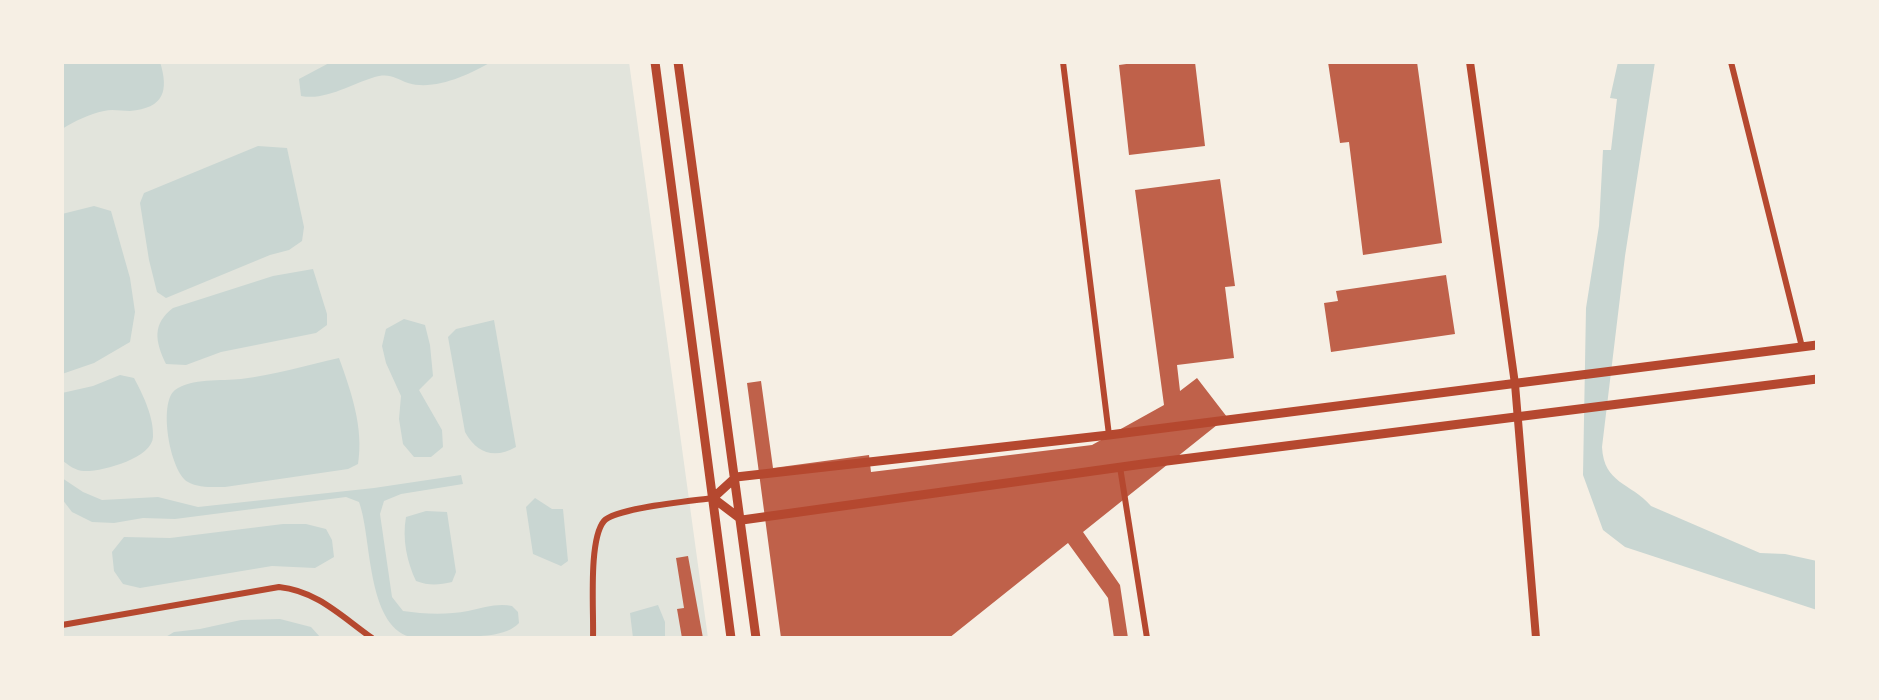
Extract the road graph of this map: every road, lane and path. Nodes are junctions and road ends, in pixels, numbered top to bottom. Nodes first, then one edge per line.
1 (655, 62) edge
2 (678, 62) edge
3 (1063, 62) edge
4 (1470, 62) edge
5 (1731, 62) edge
6 (1817, 345) edge
7 (1802, 347) junction
8 (1817, 379) edge
9 (1515, 384) junction
10 (1518, 416) junction
11 (1109, 435) junction
12 (1120, 467) junction
13 (736, 477) junction
14 (713, 498) junction
15 (742, 520) junction
16 (62, 625) edge
17 (372, 638) edge
18 (593, 638) edge
19 (731, 638) edge
20 (756, 638) edge
21 (1147, 638) edge
22 (1536, 638) edge

1 - 14 main road
2 - 13 main road
3 - 11 street
4 - 9 street
5 - 7 street
6 - 7 main road
7 - 9 main road
8 - 10 main road
9 - 10 street
9 - 11 main road
10 - 12 main road
10 - 22 street
11 - 13 main road
12 - 15 main road
12 - 21 street
13 - 14 main road
13 - 15 main road
14 - 15 main road
14 - 18 street
14 - 19 main road
15 - 20 main road
16 - 17 street

